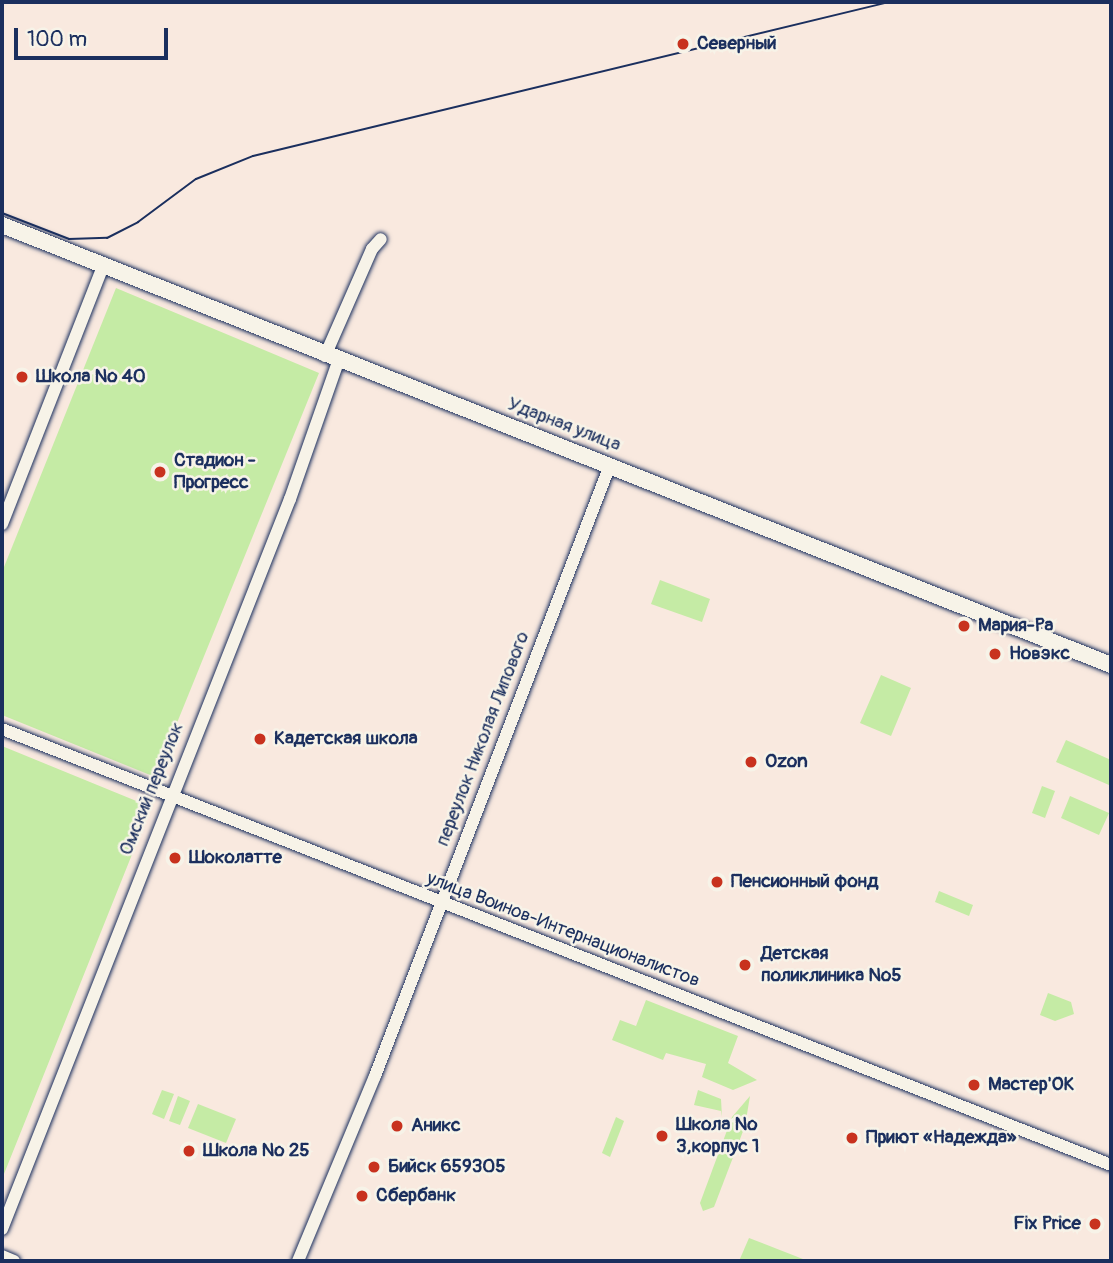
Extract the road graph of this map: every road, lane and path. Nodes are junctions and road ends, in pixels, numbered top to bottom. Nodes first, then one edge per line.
1 (2, 225) edge
2 (381, 239) dead end
3 (103, 266) junction
4 (331, 359) junction
5 (610, 465) junction
6 (2, 524) edge
7 (1111, 665) edge
8 (2, 729) edge
9 (170, 795) junction
10 (440, 904) junction
11 (1111, 1165) edge
12 (2, 1229) edge
13 (2, 1256) edge
14 (14, 1261) edge
15 (298, 1261) edge

1 - 3 street, Ударная улица
2 - 4 street, Омский переулок
3 - 4 street, Ударная улица
3 - 6 street
4 - 5 street, Ударная улица
4 - 9 street, Омский переулок
5 - 7 street, Ударная улица
5 - 10 street, переулок Николая Липового
8 - 9 street, улица Воинов-Интернационалистов
9 - 10 street, улица Воинов-Интернационалистов
9 - 12 street, Омский переулок
10 - 11 street, улица Воинов-Интернационалистов
10 - 15 street, переулок Николая Липового
13 - 14 street

